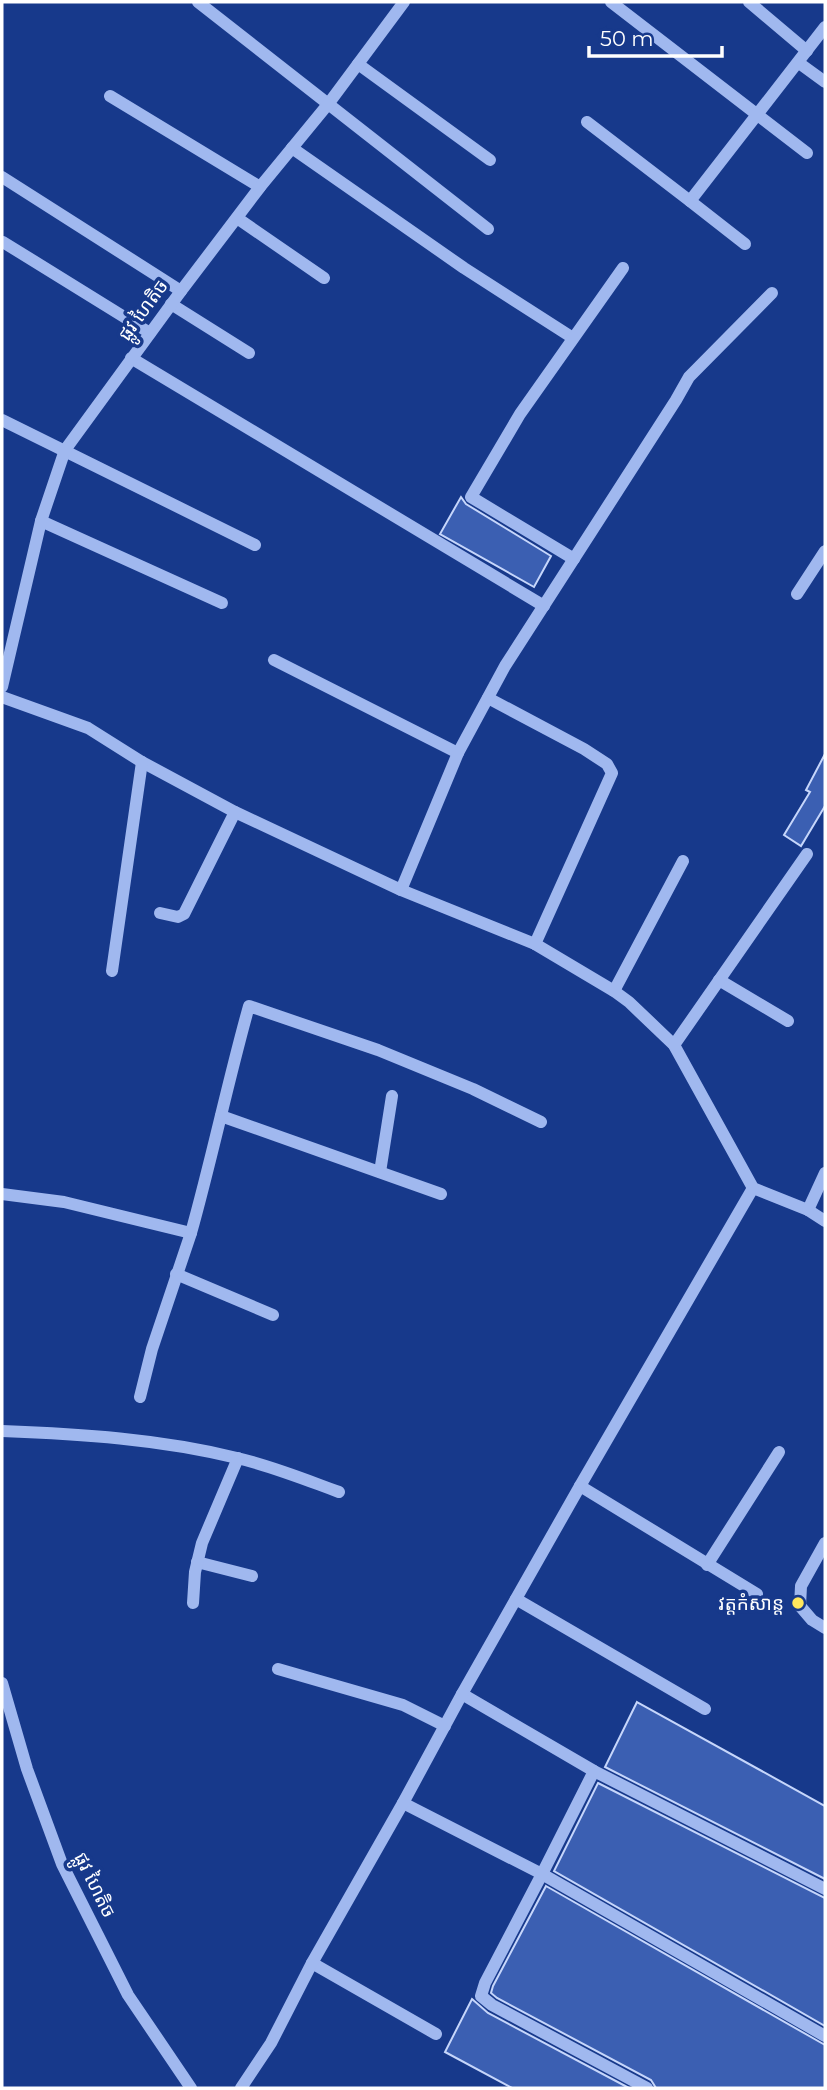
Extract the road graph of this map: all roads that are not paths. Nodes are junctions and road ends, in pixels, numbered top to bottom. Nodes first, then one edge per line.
1 (198, 2) edge
2 (611, 2) edge
3 (749, 2) edge
4 (401, 3) edge
5 (825, 27) edge
6 (807, 51) junction
7 (799, 62) junction
8 (358, 64) junction
9 (825, 82) edge
10 (110, 96) dead end
11 (329, 103) junction
12 (758, 114) junction
13 (587, 121) dead end
14 (292, 148) junction
15 (807, 153) dead end
16 (490, 160) dead end
17 (2, 177) edge
18 (260, 187) junction
19 (690, 201) junction
20 (237, 218) junction
21 (488, 229) dead end
22 (3, 242) edge
23 (745, 244) dead end
24 (623, 268) dead end
25 (324, 278) dead end
26 (181, 291) junction
27 (772, 293) dead end
28 (171, 304) junction
29 (150, 333) junction
30 (573, 338) junction
31 (249, 353) dead end
32 (131, 358) junction
33 (2, 420) edge
34 (65, 450) junction
35 (41, 521) junction
36 (255, 545) dead end
37 (825, 551) edge
38 (574, 559) junction
39 (797, 594) dead end
40 (222, 603) dead end
41 (544, 606) junction
42 (274, 660) dead end
43 (2, 687) edge
44 (2, 696) edge
45 (488, 698) junction
46 (458, 753) junction
47 (142, 762) junction
48 (235, 812) junction
49 (807, 854) dead end
50 (683, 861) dead end
51 (401, 890) junction
52 (159, 913) dead end
53 (535, 943) junction
54 (112, 971) dead end
55 (719, 980) junction
56 (614, 991) junction
57 (788, 1021) dead end
58 (674, 1045) junction
59 (392, 1096) dead end
60 (221, 1116) junction
61 (541, 1122) dead end
62 (380, 1172) junction
63 (825, 1173) edge
64 (753, 1188) junction
65 (2, 1194) edge
66 (440, 1194) dead end
67 (808, 1210) junction
68 (825, 1221) edge
69 (191, 1233) junction
70 (176, 1274) junction
71 (273, 1315) dead end
72 (140, 1397) dead end
73 (2, 1430) edge
74 (779, 1452) dead end
75 (238, 1458) junction
76 (580, 1486) junction
77 (339, 1492) dead end
78 (825, 1544) edge
79 (197, 1562) junction
80 (707, 1565) junction
81 (252, 1576) dead end
82 (757, 1594) dead end
83 (516, 1599) junction
84 (193, 1603) dead end
85 (825, 1628) edge
86 (278, 1670) dead end
87 (2, 1682) edge
88 (462, 1694) junction
89 (705, 1709) dead end
90 (8, 1725) edge
91 (445, 1726) junction
92 (594, 1771) junction
93 (403, 1803) junction
94 (542, 1874) junction
95 (825, 1889) edge
96 (312, 1963) junction
97 (436, 2034) dead end
98 (825, 2036) edge
99 (191, 2088) edge
100 (241, 2088) edge
101 (647, 2088) edge

1 - 11 street
2 - 12 street
3 - 6 street
4 - 8 street, ផ្លូវ ហៃតិច
5 - 6 street
6 - 7 street
7 - 9 street
7 - 12 street
8 - 11 street, ផ្លូវ ហៃតិច
8 - 16 street
10 - 18 street
11 - 14 street, ផ្លូវ ហៃតិច
11 - 21 street
12 - 15 street
12 - 19 street
13 - 19 street
14 - 18 street, ផ្លូវ ហៃតិច
14 - 30 street
17 - 26 street
18 - 20 street, ផ្លូវ ហៃតិច
19 - 23 street
20 - 25 street
20 - 26 street, ផ្លូវ ហៃតិច
22 - 29 street
24 - 30 street
26 - 28 street, ផ្លូវ ហៃតិច
27 - 38 street
28 - 29 street, ផ្លូវ ហៃតិច
28 - 31 street
29 - 32 street, ផ្លូវ ហៃតិច
30 - 38 street
32 - 34 street, ផ្លូវ ហៃតិច
32 - 41 street
33 - 34 street
34 - 35 street, ផ្លូវ ហៃតិច
34 - 36 street
35 - 40 street
35 - 43 street, ផ្លូវ ហៃតិច
37 - 39 street
38 - 41 street
41 - 45 street
42 - 46 street
44 - 47 street
45 - 46 street
45 - 53 street
46 - 51 street
47 - 48 street
47 - 54 street
48 - 51 street
48 - 52 street
49 - 55 street
50 - 56 street
51 - 53 street
53 - 56 street
55 - 57 street
55 - 58 street
56 - 58 street
58 - 64 street
59 - 62 street
60 - 61 street
60 - 62 street
60 - 69 street
62 - 66 street
63 - 67 street
64 - 67 street
64 - 76 street
65 - 69 street
67 - 68 street
69 - 70 street
70 - 71 street
70 - 72 street
73 - 75 street
74 - 80 street
75 - 77 street
75 - 79 street
76 - 80 street
76 - 83 street
78 - 85 street
79 - 81 street
79 - 84 street
80 - 82 street
83 - 88 street
83 - 89 street
86 - 91 street
87 - 90 street, ផ្លូវ ហៃតិច
88 - 91 street
88 - 92 street
90 - 99 street, ផ្លូវ ហៃតិច
91 - 93 street
92 - 94 street
92 - 95 street
93 - 94 street
93 - 96 street
94 - 98 street
94 - 101 street
96 - 97 street
96 - 100 street

